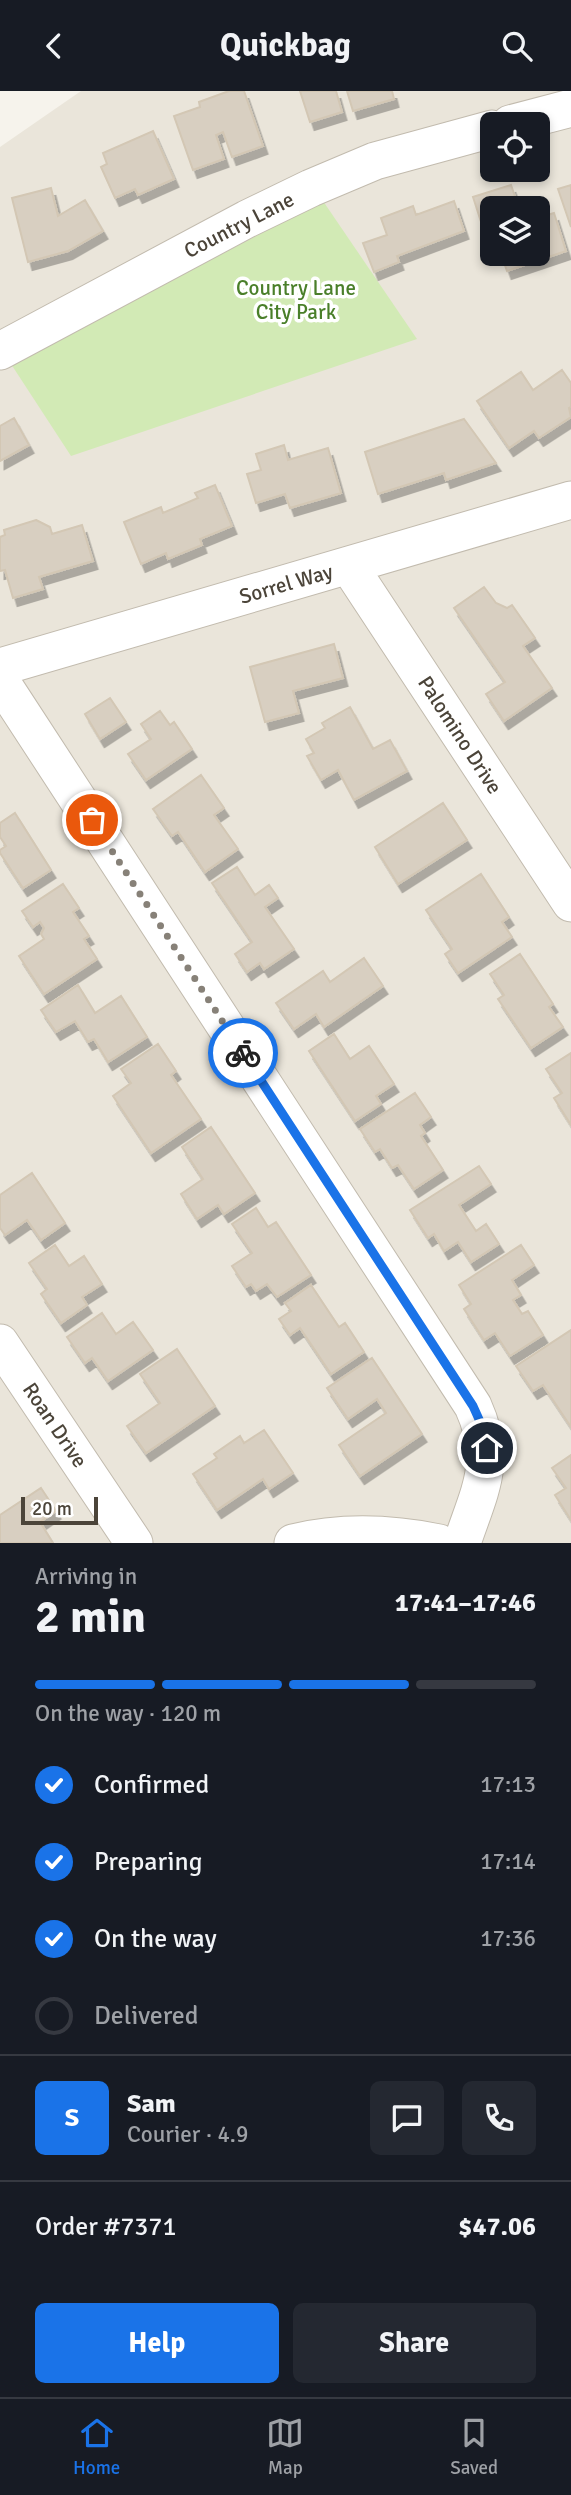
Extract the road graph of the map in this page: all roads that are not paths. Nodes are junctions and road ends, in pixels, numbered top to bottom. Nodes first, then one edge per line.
1 (571, 108) edge
2 (550, 114) edge
3 (480, 132) edge
4 (0, 352) edge
5 (571, 500) edge
6 (349, 566) junction
7 (0, 667) edge
8 (0, 680) edge
9 (571, 903) edge
10 (0, 1342) edge
11 (134, 1543) edge
12 (293, 1543) edge
13 (439, 1543) edge
14 (462, 1543) edge

1 - 2 street
3 - 4 street, Country Lane
5 - 6 street, Sorrel Way
6 - 7 street, Sorrel Way
6 - 9 street, Palomino Drive
8 - 14 street
10 - 11 street, Roan Drive
12 - 13 street

